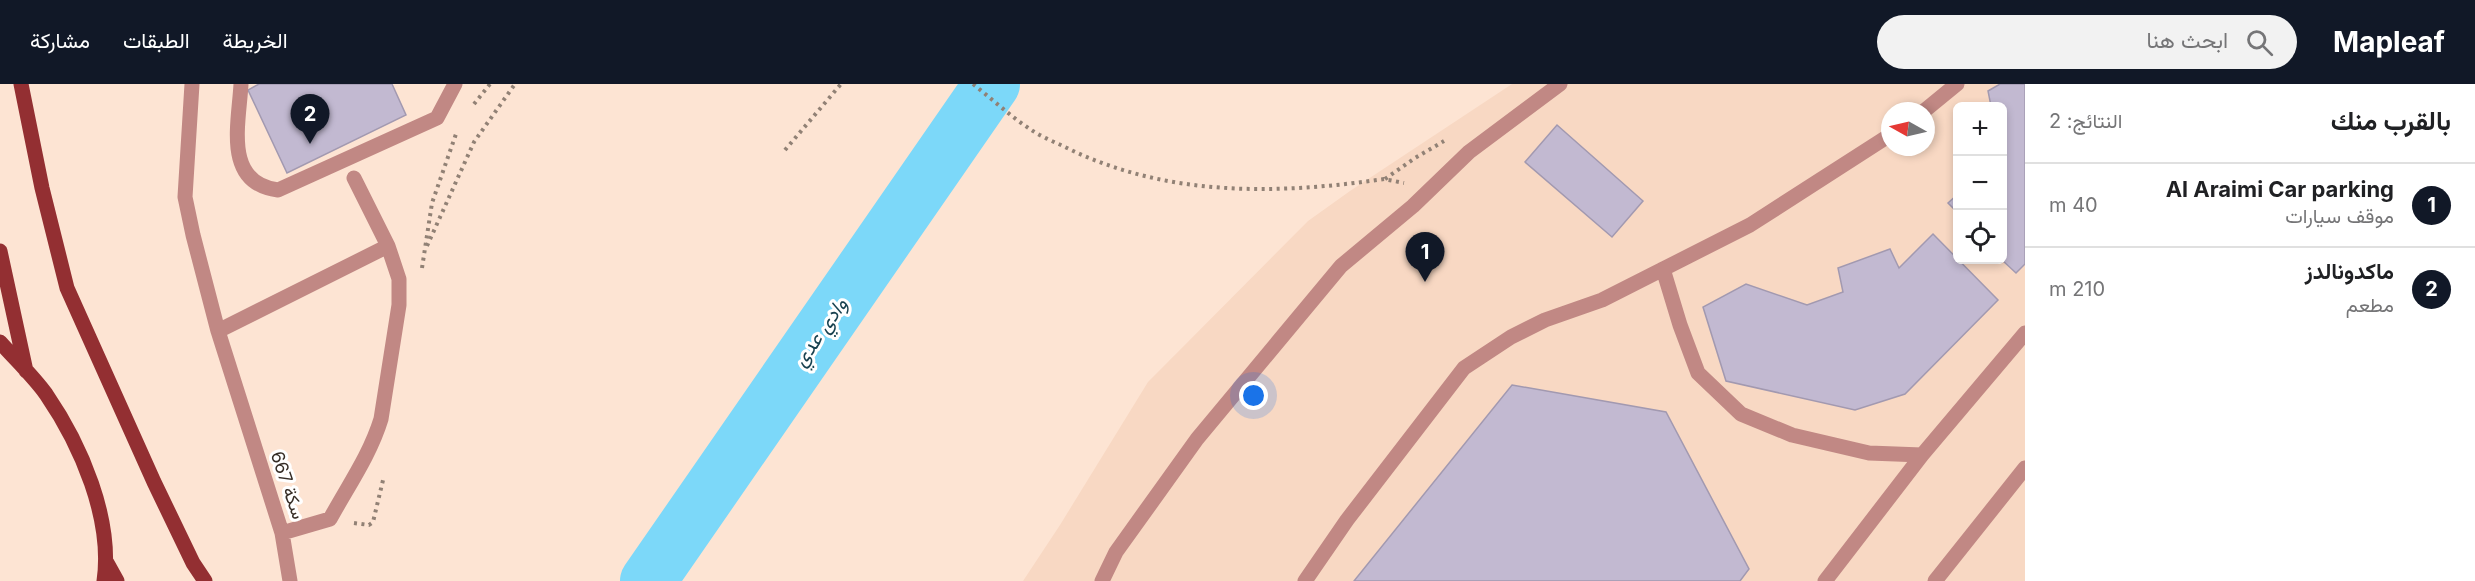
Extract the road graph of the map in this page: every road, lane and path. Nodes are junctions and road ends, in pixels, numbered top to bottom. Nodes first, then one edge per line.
1 (21, 84) edge
2 (192, 84) edge
3 (241, 84) edge
4 (455, 84) edge
5 (490, 84) edge
6 (515, 84) edge
7 (841, 84) edge
8 (973, 84) edge
9 (1560, 84) edge
10 (1957, 84) edge
11 (474, 95) dead end
12 (1935, 102) edge
13 (457, 132) dead end
14 (1881, 141) edge
15 (785, 150) dead end
16 (354, 178) dead end
17 (1384, 179) dead end
18 (387, 246) junction
19 (0, 251) edge
20 (1663, 269) junction
21 (218, 331) junction
22 (2025, 333) edge
23 (0, 342) edge
24 (26, 371) junction
25 (1922, 455) junction
26 (2025, 468) edge
27 (282, 533) junction
28 (107, 563) junction
29 (104, 581) edge
30 (117, 581) edge
31 (205, 581) edge
32 (290, 581) edge
33 (1102, 581) edge
34 (1305, 581) edge
35 (1825, 581) edge
36 (1935, 581) edge

1 - 31 main road
2 - 21 lane, سكة 667
3 - 4 lane
5 - 11 path
6 - 13 path
7 - 15 path
8 - 17 path
9 - 33 lane
10 - 12 lane
14 - 20 lane
16 - 18 lane, سكة 667
18 - 21 lane
18 - 27 lane, سكة 667
19 - 24 main road
20 - 25 lane
20 - 34 lane
21 - 27 lane, سكة 667
22 - 25 lane
23 - 24 main road
24 - 28 main road
25 - 35 lane
26 - 36 lane
27 - 32 lane
28 - 29 main road
28 - 30 main road

